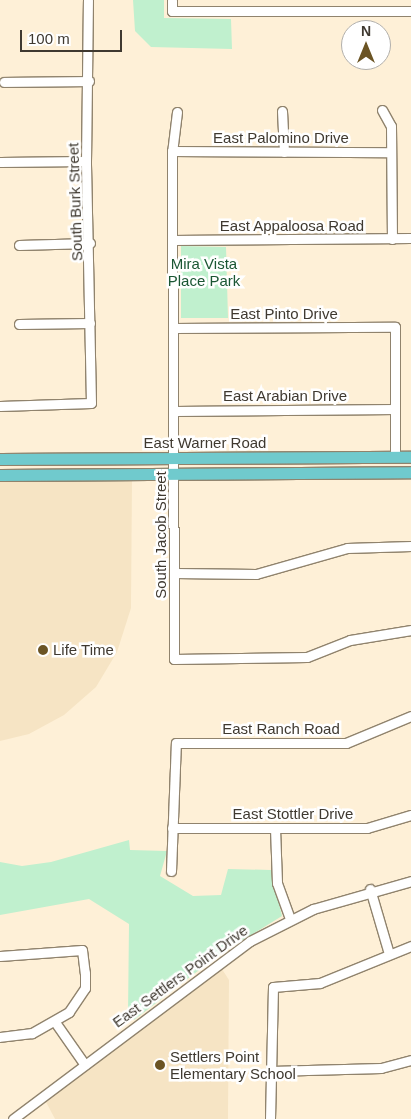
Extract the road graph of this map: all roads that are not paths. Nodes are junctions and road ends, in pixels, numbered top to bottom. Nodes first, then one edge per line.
1 (88, 0) edge
2 (172, 0) edge
3 (411, 11) edge
4 (89, 81) junction
5 (4, 82) dead end
6 (382, 110) dead end
7 (282, 111) dead end
8 (177, 112) dead end
9 (172, 152) junction
10 (284, 152) junction
11 (391, 152) junction
12 (86, 161) junction
13 (0, 162) edge
14 (411, 238) edge
15 (392, 239) junction
16 (173, 240) junction
17 (90, 243) junction
18 (19, 244) dead end
19 (19, 324) dead end
20 (90, 324) junction
21 (174, 328) junction
22 (0, 406) edge
23 (395, 409) junction
24 (174, 411) junction
25 (395, 457) junction
26 (411, 457) edge
27 (174, 458) junction
28 (0, 460) edge
29 (411, 472) edge
30 (174, 473) junction
31 (0, 474) edge
32 (411, 546) edge
33 (175, 573) junction
34 (411, 630) edge
35 (411, 716) edge
36 (411, 814) edge
37 (172, 828) junction
38 (276, 828) junction
39 (171, 871) dead end
40 (411, 881) edge
41 (370, 889) junction
42 (290, 919) junction
43 (411, 946) edge
44 (389, 954) junction
45 (0, 956) edge
46 (55, 1022) junction
47 (0, 1037) edge
48 (411, 1060) edge
49 (85, 1065) junction
50 (271, 1071) junction
51 (13, 1119) edge
52 (270, 1119) edge

1 - 4 street, South Burk Street
2 - 3 street
4 - 5 street
4 - 12 street, South Burk Street
6 - 11 street
7 - 10 street
8 - 9 street, South Jacob Street
9 - 10 street, East Palomino Drive
9 - 16 street, South Jacob Street
10 - 11 street, East Palomino Drive
11 - 15 street
12 - 13 street
12 - 17 street, South Burk Street
14 - 15 street, East Appaloosa Road
15 - 16 street, East Appaloosa Road
16 - 21 street, South Jacob Street
17 - 18 street
17 - 20 street, South Burk Street
19 - 20 street
20 - 22 street, South Burk Street
21 - 23 street, East Pinto Drive
21 - 24 street, South Jacob Street
23 - 24 street, East Arabian Drive
23 - 25 street
24 - 27 street, South Jacob Street
25 - 26 main road, East Warner Road
25 - 27 main road, East Warner Road
27 - 28 main road, East Warner Road
27 - 30 street, South Jacob Street
29 - 30 main road, East Warner Road
30 - 31 main road, East Warner Road
30 - 33 street, South Jacob Street
32 - 33 street
33 - 34 street, South Jacob Street
35 - 37 street, East Ranch Road
36 - 38 street, East Stottler Drive
37 - 38 street, East Stottler Drive
37 - 39 street
38 - 42 street
40 - 41 street, East Settlers Point Drive
41 - 42 street, East Settlers Point Drive
41 - 44 street
42 - 49 street, East Settlers Point Drive
43 - 44 street
44 - 50 street
45 - 46 street
46 - 47 street
46 - 49 street
48 - 50 street
49 - 51 street, East Settlers Point Drive
50 - 52 street

